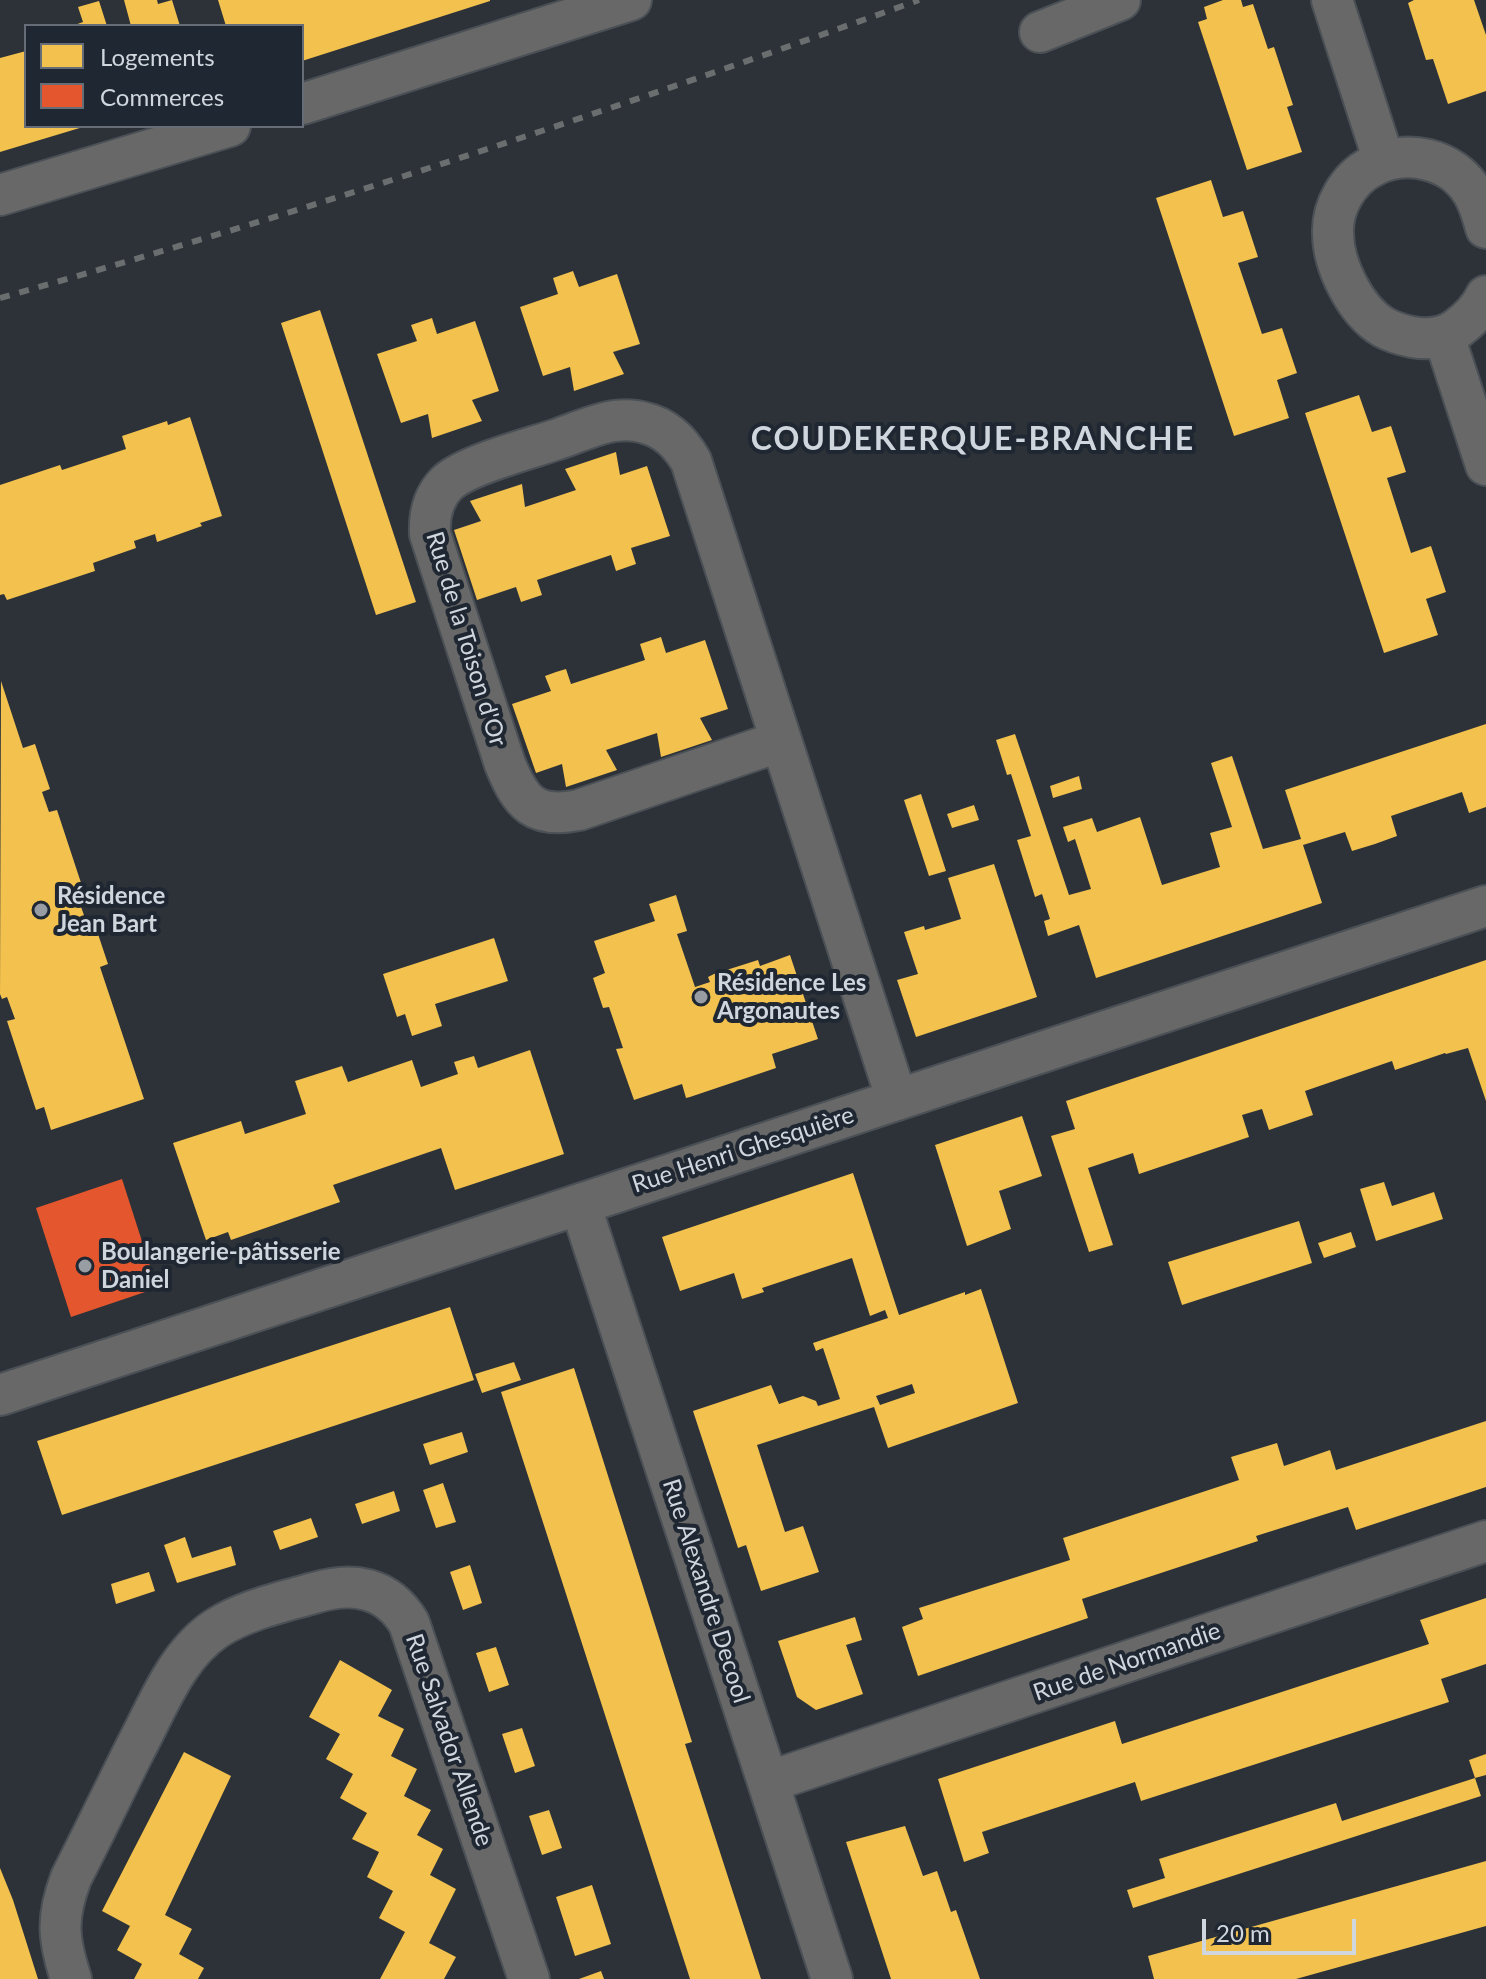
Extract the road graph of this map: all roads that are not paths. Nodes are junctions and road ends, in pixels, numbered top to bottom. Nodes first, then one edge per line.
1 (631, 0) edge
2 (1120, 0) edge
3 (1332, 0) edge
4 (1040, 32) dead end
5 (304, 103) edge
6 (223, 128) edge
7 (1384, 161) junction
8 (0, 195) edge
9 (1486, 228) edge
10 (1486, 296) edge
11 (1444, 336) junction
12 (1486, 465) edge
13 (781, 741) junction
14 (1486, 906) edge
15 (897, 1100) junction
16 (580, 1204) junction
17 (0, 1395) edge
18 (1486, 1541) edge
19 (768, 1782) junction
20 (71, 1979) edge
21 (529, 1979) edge
22 (832, 1979) edge

1 - 5 street
2 - 4 street
3 - 7 street
6 - 8 street
7 - 9 street
7 - 11 street
10 - 11 street
11 - 12 street
13 - 13 street, Rue de la Toison d'Or
13 - 15 street, Rue de la Toison d'Or
14 - 15 street, Rue Henri Ghesquière
15 - 16 street, Rue Henri Ghesquière
16 - 17 street, Rue Henri Ghesquière
16 - 19 street, Rue Alexandre Decool
18 - 19 street, Rue de Normandie
19 - 22 street, Rue Alexandre Decool
20 - 21 street, Rue Salvador Allende

